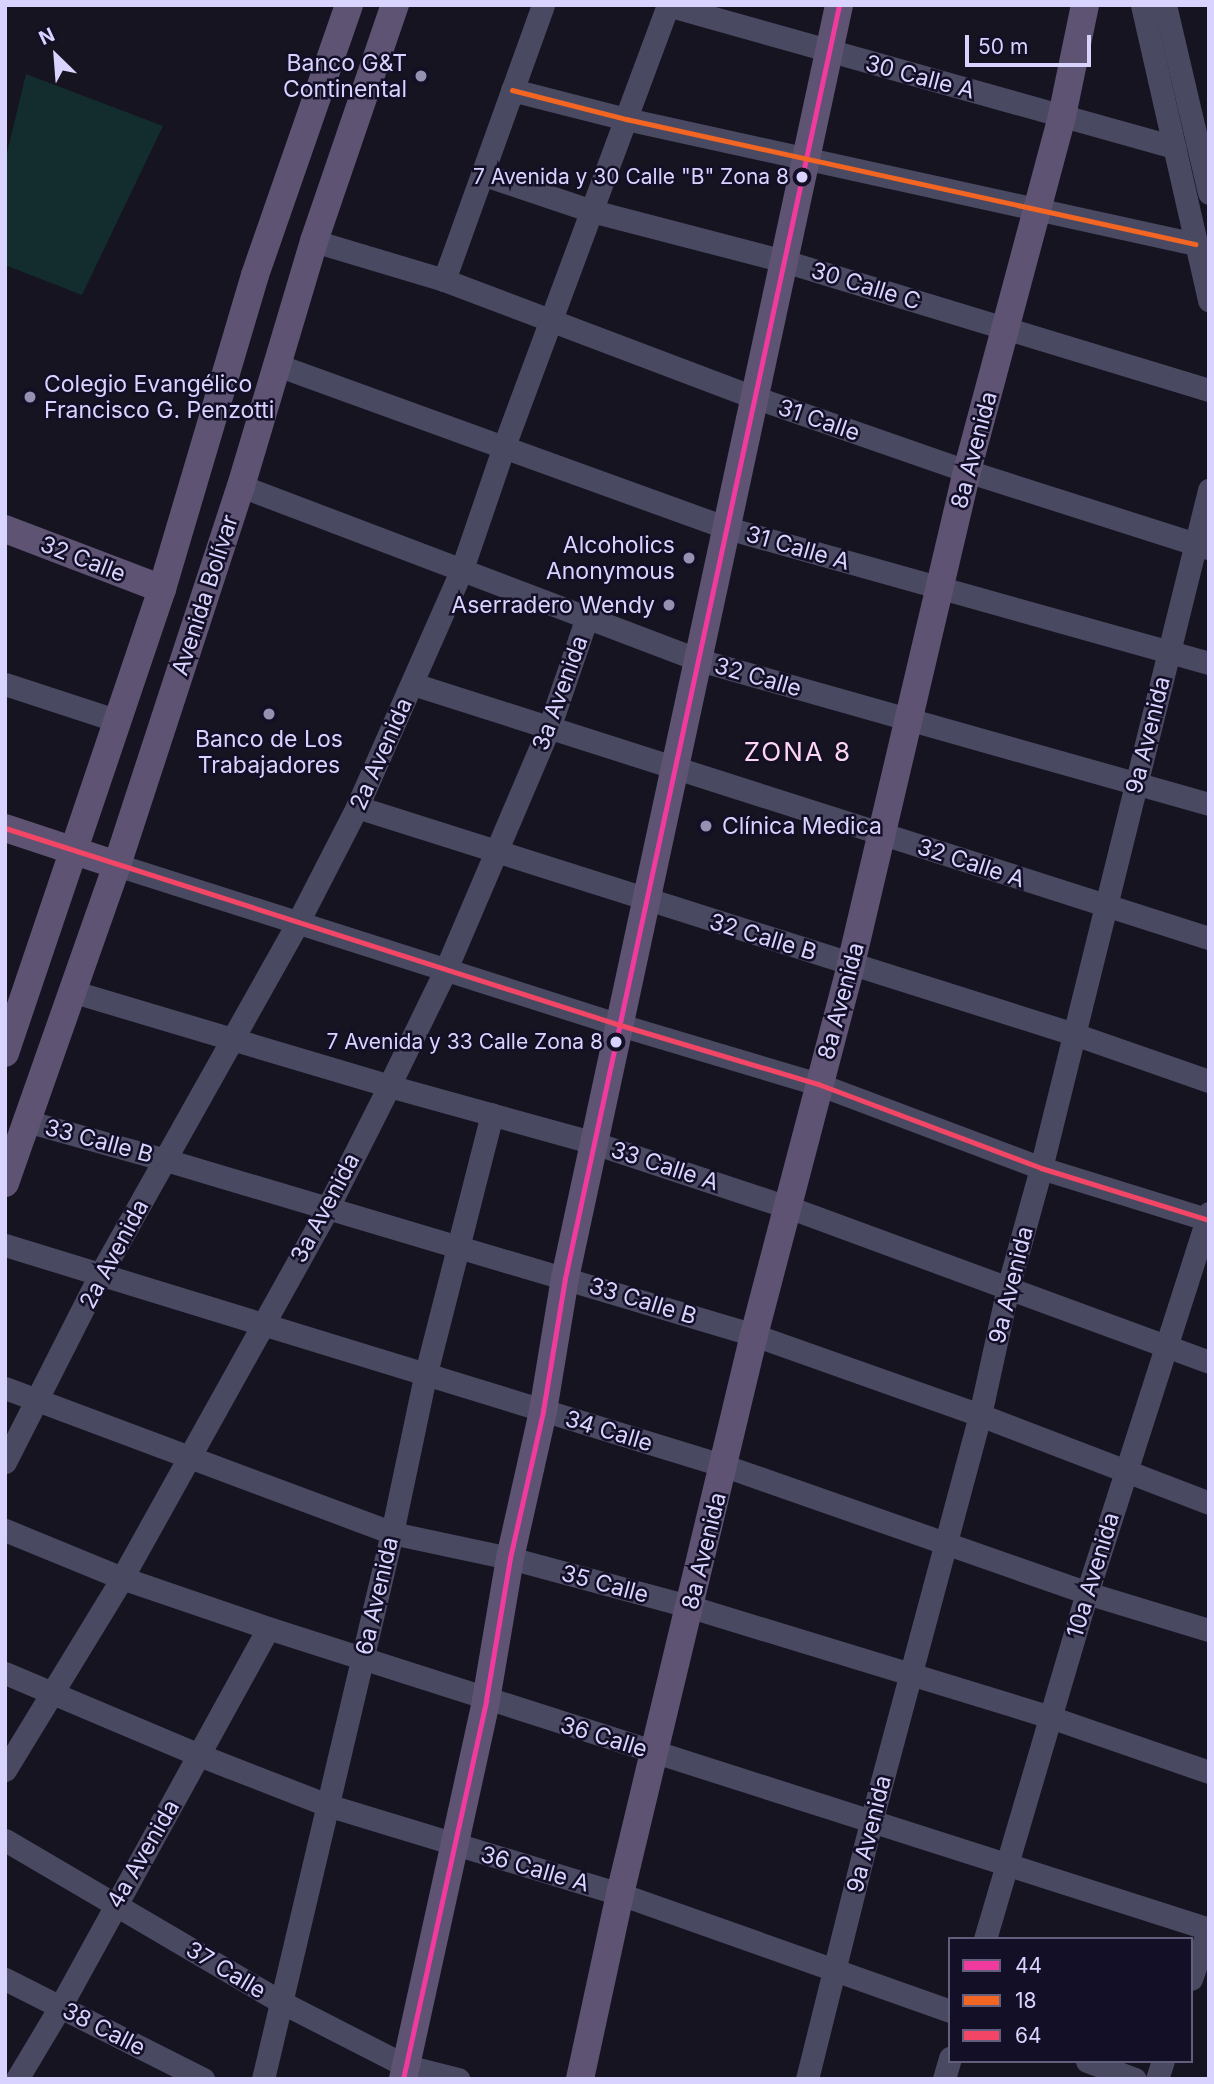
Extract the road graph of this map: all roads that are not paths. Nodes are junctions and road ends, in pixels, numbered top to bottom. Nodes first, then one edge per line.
1 (396, 5) edge
2 (542, 5) edge
3 (668, 5) edge
4 (839, 5) edge
5 (1085, 5) edge
6 (1142, 5) edge
7 (1166, 6) edge
8 (341, 11) edge
9 (829, 51) junction
10 (512, 90) junction
11 (1062, 116) junction
12 (626, 119) junction
13 (1174, 147) junction
14 (804, 159) junction
15 (482, 174) junction
16 (1209, 193) edge
17 (592, 211) junction
18 (1037, 212) junction
19 (314, 241) junction
20 (1195, 244) junction
21 (784, 261) junction
22 (444, 280) junction
23 (1209, 301) edge
24 (551, 319) junction
25 (1005, 330) junction
26 (277, 365) junction
27 (1209, 390) edge
28 (757, 398) junction
29 (504, 446) junction
30 (967, 471) junction
31 (241, 486) junction
32 (1209, 490) edge
33 (727, 528) junction
34 (5, 529) edge
35 (1202, 546) edge
36 (462, 569) junction
37 (939, 588) junction
38 (162, 589) junction
39 (587, 617) junction
40 (1169, 652) junction
41 (699, 660) junction
42 (1209, 663) edge
43 (5, 684) edge
44 (413, 684) junction
45 (908, 719) junction
46 (118, 720) junction
47 (549, 728) junction
48 (675, 769) junction
49 (1136, 784) junction
50 (1209, 804) edge
51 (357, 807) junction
52 (5, 828) edge
53 (883, 835) junction
54 (71, 852) junction
55 (496, 853) junction
56 (117, 865) junction
57 (647, 900) junction
58 (1106, 906) junction
59 (298, 922) junction
60 (1209, 939) edge
61 (851, 964) junction
62 (446, 969) junction
63 (71, 990) junction
64 (620, 1025) junction
65 (1074, 1034) junction
66 (233, 1041) junction
67 (5, 1053) edge
68 (1209, 1081) edge
69 (818, 1084) junction
70 (389, 1086) junction
71 (492, 1114) junction
72 (26, 1121) junction
73 (594, 1143) junction
74 (166, 1160) junction
75 (1041, 1168) junction
76 (5, 1183) edge
77 (788, 1207) junction
78 (327, 1209) junction
79 (1208, 1217) edge
80 (5, 1245) edge
81 (457, 1247) junction
82 (100, 1275) junction
83 (565, 1278) junction
84 (1008, 1288) junction
85 (261, 1325) junction
86 (754, 1335) junction
87 (1166, 1346) junction
88 (1209, 1362) edge
89 (425, 1377) junction
90 (5, 1388) edge
91 (39, 1400) junction
92 (542, 1411) junction
93 (980, 1415) junction
94 (188, 1458) junction
95 (5, 1462) edge
96 (725, 1466) junction
97 (1126, 1470) junction
98 (1209, 1503) edge
99 (5, 1530) edge
100 (392, 1533) junction
101 (947, 1544) junction
102 (510, 1558) junction
103 (122, 1578) junction
104 (1087, 1593) junction
105 (691, 1608) junction
106 (268, 1628) junction
107 (1209, 1630) edge
108 (362, 1659) junction
109 (5, 1673) edge
110 (911, 1674) junction
111 (53, 1692) junction
112 (486, 1700) junction
113 (1050, 1717) junction
114 (655, 1753) junction
115 (199, 1755) junction
116 (5, 1770) edge
117 (1209, 1772) edge
118 (327, 1805) junction
119 (871, 1822) junction
120 (5, 1840) edge
121 (454, 1845) junction
122 (1007, 1864) junction
123 (620, 1894) junction
124 (114, 1904) junction
125 (1209, 1929) edge
126 (986, 1937) edge
127 (835, 1970) junction
128 (1193, 1973) edge
129 (5, 1979) edge
130 (281, 2002) junction
131 (60, 2007) junction
132 (948, 2010) edge
133 (1092, 2063) edge
134 (404, 2072) edge
135 (17, 2079) edge
136 (203, 2079) edge
137 (263, 2079) edge
138 (458, 2079) edge
139 (580, 2079) edge
140 (807, 2079) edge
141 (1135, 2079) edge

1 - 19 main road, Avenida Bolívar
2 - 10 street
3 - 9 street, 30 Calle A
3 - 12 street, 2a Avenida
4 - 9 main road
5 - 11 main road, 8a Avenida
6 - 13 street
7 - 16 street
8 - 38 main road, Avenida Bolívar
9 - 11 street, 30 Calle A
9 - 14 main road
10 - 12 street
10 - 15 street
11 - 13 street, 30 Calle A
11 - 18 main road, 8a Avenida
12 - 14 street
12 - 17 street, 2a Avenida
13 - 20 street
14 - 18 street
14 - 21 main road
15 - 17 street, 30 Calle C
15 - 22 street
17 - 21 street, 30 Calle C
17 - 24 street, 2a Avenida
18 - 20 street
18 - 25 main road, 8a Avenida
19 - 22 street, 31 Calle
19 - 26 main road, Avenida Bolívar
20 - 23 street
21 - 25 street, 30 Calle C
21 - 28 main road
22 - 24 street, 31 Calle
24 - 28 street, 31 Calle
24 - 29 street, 2a Avenida
25 - 27 street, 30 Calle C
25 - 30 main road, 8a Avenida
26 - 29 street, 31 Calle A
26 - 31 main road, Avenida Bolívar
28 - 30 street, 31 Calle
28 - 33 main road
29 - 33 street, 31 Calle A
29 - 36 street, 2a Avenida
30 - 35 street, 31 Calle
30 - 37 main road, 8a Avenida
31 - 36 street, 32 Calle
31 - 56 main road, Avenida Bolívar
32 - 35 street, 9a Avenida
33 - 37 street, 31 Calle A
33 - 41 main road
34 - 38 main road, 32 Calle
35 - 40 street, 9a Avenida
36 - 39 street, 32 Calle
36 - 44 street, 2a Avenida
37 - 40 street, 31 Calle A
37 - 45 main road, 8a Avenida
38 - 46 main road, Avenida Bolívar
39 - 41 street, 32 Calle
39 - 47 street, 3a Avenida
40 - 42 street, 31 Calle A
40 - 49 street, 9a Avenida
41 - 45 street, 32 Calle
41 - 48 main road
43 - 46 street
44 - 47 street, 32 Calle A
44 - 51 street, 2a Avenida
45 - 49 street, 32 Calle
45 - 53 main road, 8a Avenida
46 - 54 main road, Avenida Bolívar
47 - 48 street, 32 Calle A
47 - 55 street, 3a Avenida
48 - 53 street, 32 Calle A
48 - 57 main road
49 - 50 street, 32 Calle
49 - 58 street, 9a Avenida
51 - 55 street, 32 Calle B
51 - 59 street, 2a Avenida
52 - 54 main road
53 - 58 street, 32 Calle A
53 - 61 main road, 8a Avenida
54 - 56 main road
54 - 67 main road, Avenida Bolívar
55 - 57 street, 32 Calle B
55 - 62 street, 3a Avenida
56 - 59 street
56 - 63 main road, Avenida Bolívar
57 - 61 street, 32 Calle B
57 - 64 main road
58 - 60 street, 32 Calle A
58 - 65 street, 9a Avenida
59 - 62 street
59 - 66 street, 2a Avenida
61 - 65 street, 32 Calle B
61 - 69 main road, 8a Avenida
62 - 64 street
62 - 70 street, 3a Avenida
63 - 66 street, 33 Calle A
63 - 72 main road, Avenida Bolívar
64 - 69 street
64 - 73 main road
65 - 68 street, 32 Calle B
65 - 75 street, 9a Avenida
66 - 70 street, 33 Calle A
66 - 74 street, 2a Avenida
69 - 75 street
69 - 77 main road, 8a Avenida
70 - 71 street, 33 Calle A
70 - 78 street, 3a Avenida
71 - 73 street, 33 Calle A
71 - 81 street, 6a Avenida
72 - 74 street, 33 Calle B
72 - 76 main road, Avenida Bolívar
73 - 77 street, 33 Calle A
73 - 83 main road
74 - 78 street, 33 Calle B
74 - 82 street, 2a Avenida
75 - 79 street
75 - 84 street, 9a Avenida
77 - 84 street, 33 Calle A
77 - 86 main road, 8a Avenida
78 - 81 street, 33 Calle B
78 - 85 street, 3a Avenida
79 - 87 street, 10a Avenida
80 - 82 street, 34 Calle
81 - 83 street, 33 Calle B
81 - 89 street, 6a Avenida
82 - 85 street, 34 Calle
82 - 91 street, 2a Avenida
83 - 86 street, 33 Calle B
83 - 92 main road
84 - 87 street, 33 Calle A
84 - 93 street, 9a Avenida
85 - 89 street, 34 Calle
85 - 94 street, 3a Avenida
86 - 93 street, 33 Calle B
86 - 96 main road, 8a Avenida
87 - 88 street, 33 Calle A
87 - 97 street, 10a Avenida
89 - 92 street, 34 Calle
89 - 100 street, 6a Avenida
90 - 91 street, 35 Calle
91 - 94 street, 35 Calle
91 - 95 street, 2a Avenida
92 - 96 street, 34 Calle
92 - 102 main road
93 - 97 street, 33 Calle B
93 - 101 street, 9a Avenida
94 - 100 street, 35 Calle
94 - 103 street, 3a Avenida
96 - 101 street, 34 Calle
96 - 105 main road, 8a Avenida
97 - 98 street, 33 Calle B
97 - 104 street, 10a Avenida
99 - 103 street, 36 Calle
100 - 102 street, 35 Calle
100 - 108 street, 6a Avenida
101 - 104 street, 34 Calle
101 - 110 street, 9a Avenida
102 - 105 street, 35 Calle
102 - 112 main road
103 - 106 street, 36 Calle
103 - 111 street, 3a Avenida
104 - 107 street, 34 Calle
104 - 113 street, 10a Avenida
105 - 110 street, 35 Calle
105 - 114 main road, 8a Avenida
106 - 108 street, 36 Calle
106 - 115 street, 4a Avenida
108 - 112 street, 36 Calle
108 - 118 street, 6a Avenida
109 - 111 street, 36 Calle A
110 - 113 street, 35 Calle
110 - 119 street, 9a Avenida
111 - 115 street, 36 Calle A
111 - 116 street, 3a Avenida
112 - 114 street, 36 Calle
112 - 121 main road
113 - 117 street, 35 Calle
113 - 122 street, 10a Avenida
114 - 119 street, 36 Calle
114 - 123 main road, 8a Avenida
115 - 118 street, 36 Calle A
115 - 124 street, 4a Avenida
118 - 121 street, 36 Calle A
118 - 130 street, 6a Avenida
119 - 122 street, 36 Calle
119 - 127 street, 9a Avenida
120 - 124 street, 37 Calle
121 - 123 street, 36 Calle A
121 - 134 main road
122 - 125 street, 36 Calle
122 - 126 street, 10a Avenida
123 - 127 street, 36 Calle A
123 - 139 main road, 8a Avenida
124 - 130 street, 37 Calle
124 - 131 street, 4a Avenida
125 - 128 street
127 - 132 street, 36 Calle A
127 - 140 street, 9a Avenida
129 - 131 street, 38 Calle
130 - 134 street, 37 Calle
130 - 137 street, 6a Avenida
131 - 135 street, 4a Avenida
131 - 136 street, 38 Calle
133 - 141 street
134 - 138 street, 37 Calle

